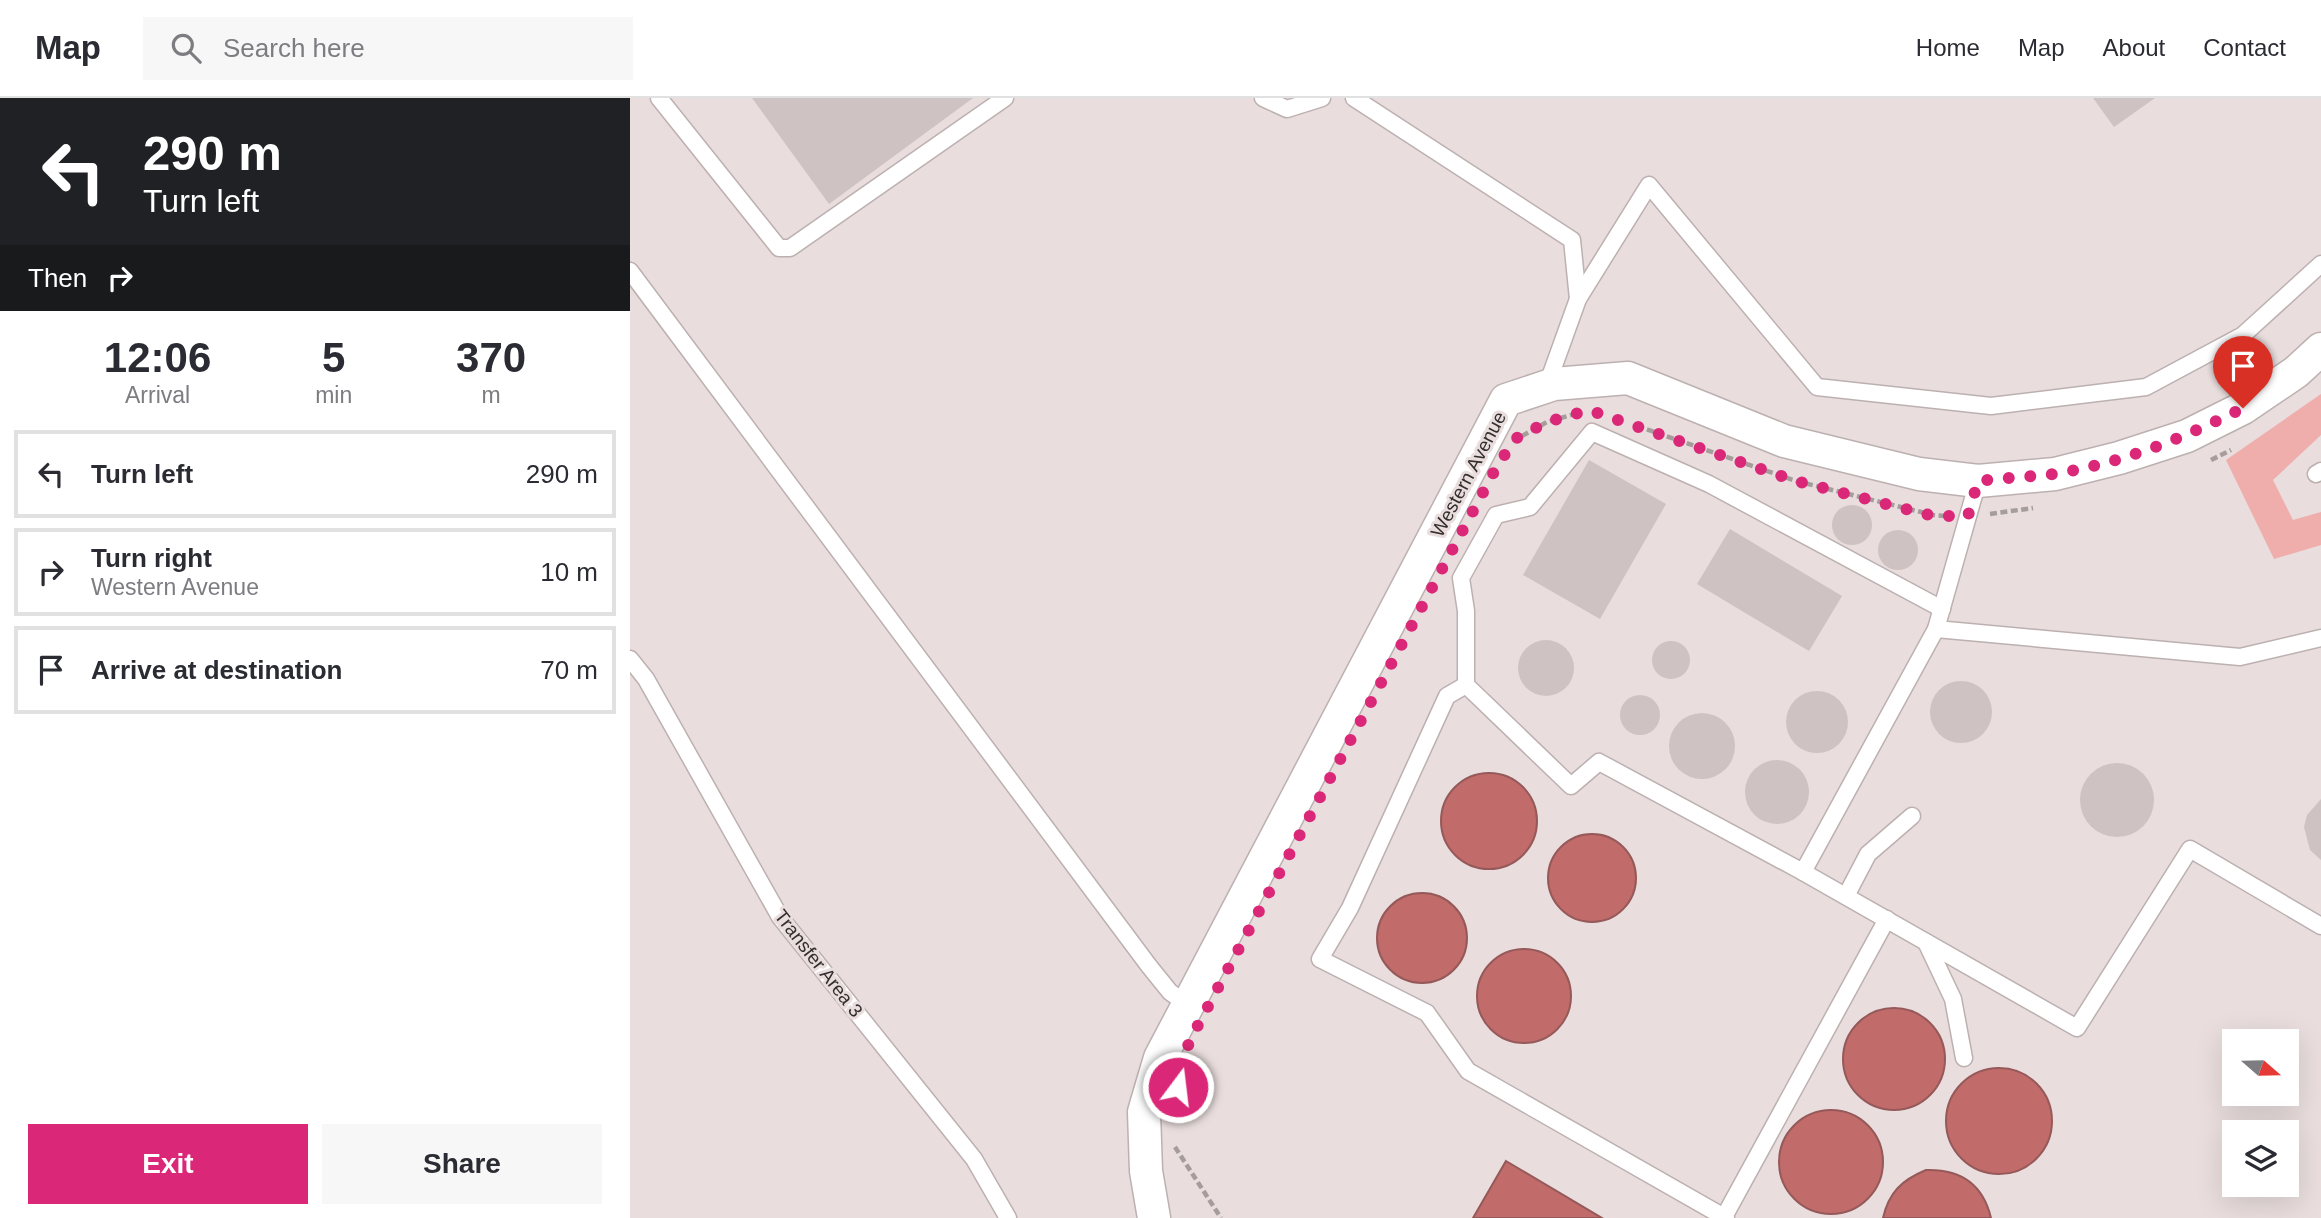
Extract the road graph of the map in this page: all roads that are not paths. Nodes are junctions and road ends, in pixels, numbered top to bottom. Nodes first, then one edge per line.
1 (659, 98) edge
2 (1005, 98) edge
3 (1263, 98) edge
4 (1322, 98) edge
5 (1354, 98) edge
6 (2321, 264) edge
7 (630, 271) edge
8 (1578, 299) junction
9 (2321, 349) edge
10 (1554, 384) junction
11 (1978, 481) junction
12 (1942, 609) junction
13 (1936, 629) junction
14 (2321, 638) edge
15 (630, 659) edge
16 (1465, 685) junction
17 (1912, 816) dead end
18 (1804, 872) junction
19 (1846, 896) junction
20 (1887, 919) junction
21 (2321, 926) edge
22 (1926, 942) junction
23 (1188, 1005) junction
24 (1964, 1058) dead end
25 (1725, 1217) edge
26 (1008, 1218) edge
27 (1154, 1218) edge

1 - 2 lane
3 - 4 lane
5 - 8 lane
6 - 8 lane
7 - 23 lane
8 - 10 lane
9 - 11 street, Western Avenue
10 - 11 street, Western Avenue
10 - 23 street, Western Avenue
11 - 12 lane
12 - 13 lane
12 - 16 lane
13 - 14 lane
13 - 18 lane
15 - 26 lane, Transfer Area 3
16 - 18 lane
16 - 25 lane
17 - 19 lane
18 - 19 lane
19 - 20 lane
20 - 22 lane
20 - 25 lane
21 - 22 lane
22 - 24 lane
23 - 27 street, Western Avenue

